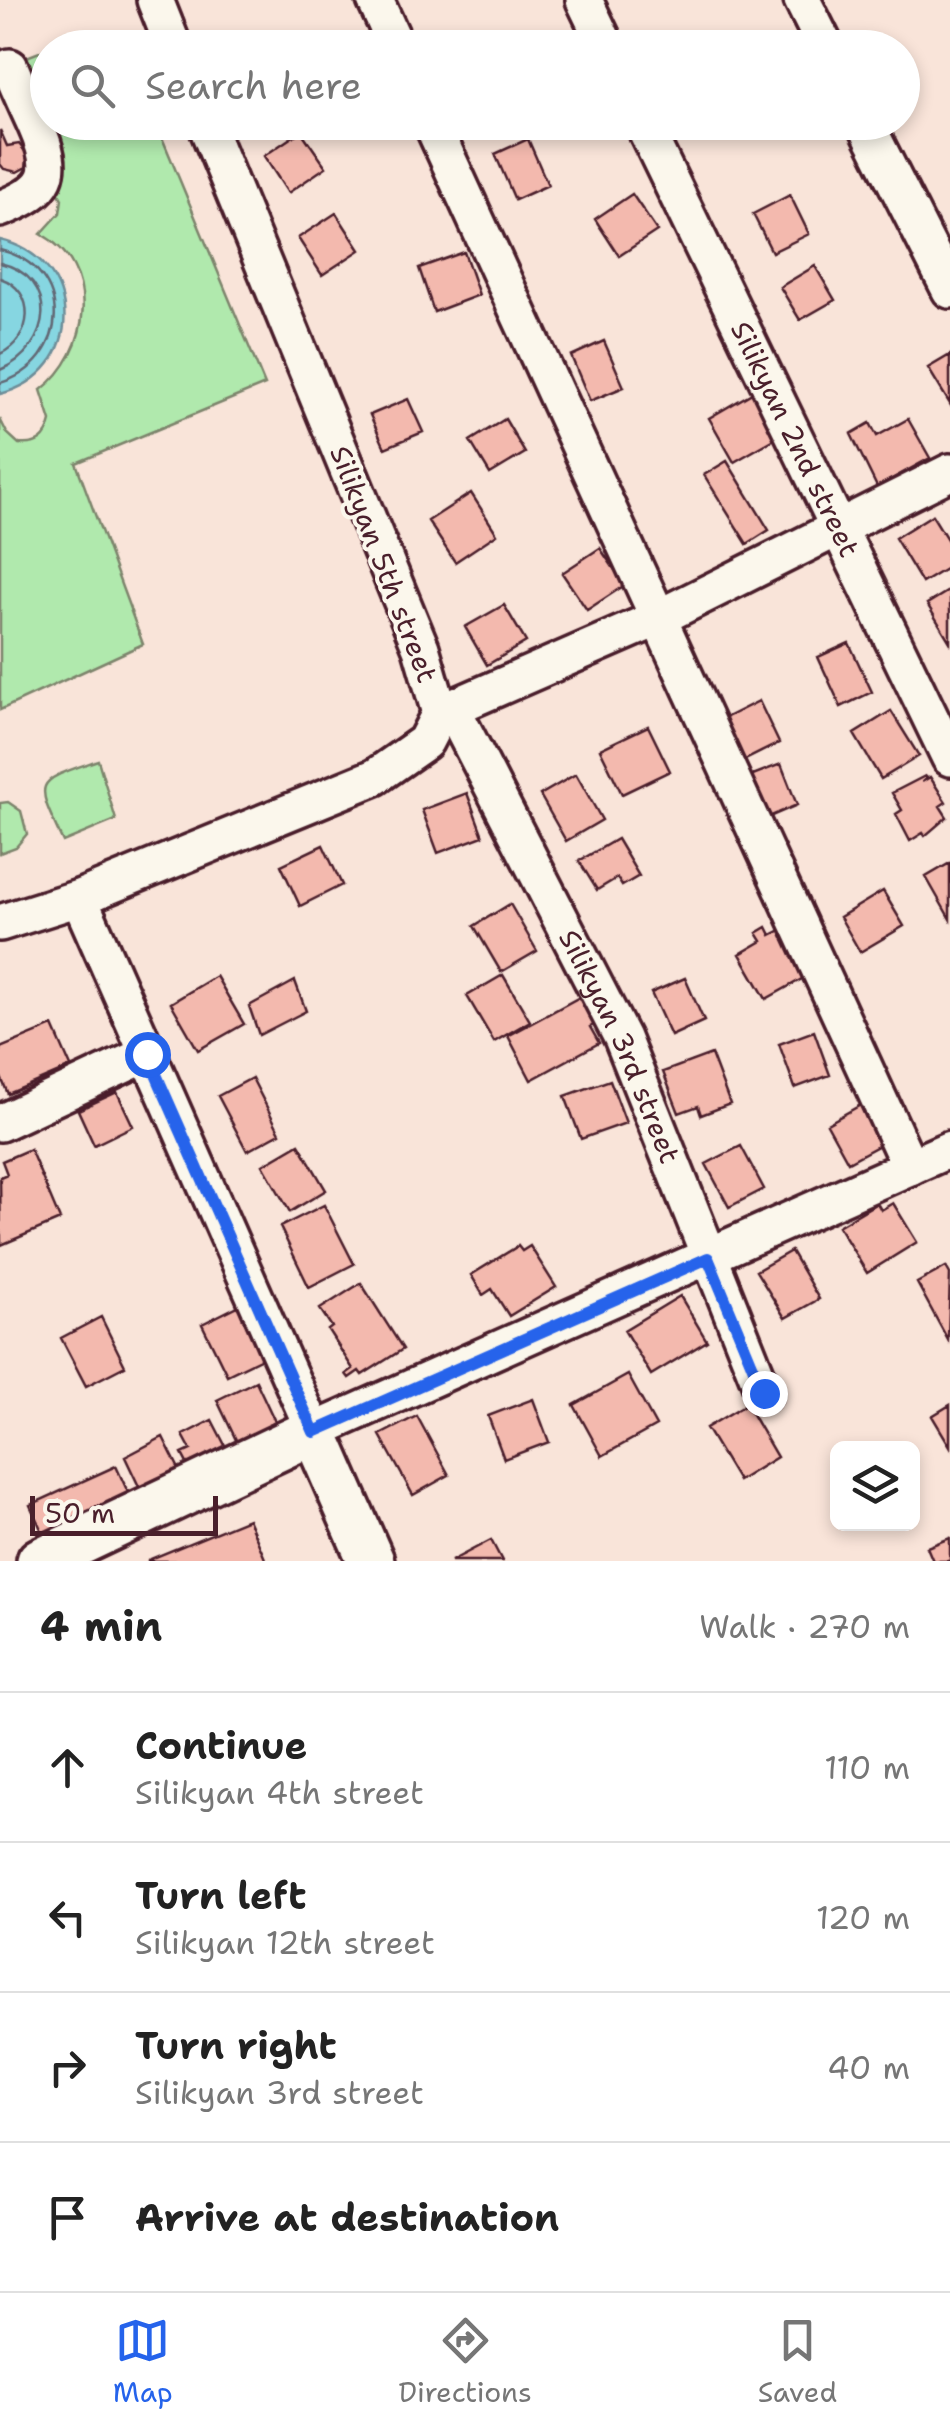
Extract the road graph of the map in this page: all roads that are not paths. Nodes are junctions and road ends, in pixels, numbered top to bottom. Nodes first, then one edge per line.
1 (155, 0) edge
2 (375, 0) edge
3 (584, 0) edge
4 (802, 0) edge
5 (167, 30) edge
6 (388, 30) edge
7 (598, 30) edge
8 (817, 30) edge
9 (10, 67) dead end
10 (30, 113) edge
11 (42, 140) edge
12 (212, 140) edge
13 (439, 140) edge
14 (651, 140) edge
15 (873, 140) edge
16 (0, 209) edge
17 (950, 290) edge
18 (950, 472) edge
19 (836, 526) junction
20 (656, 618) junction
21 (446, 710) junction
22 (950, 758) edge
23 (78, 898) junction
24 (0, 923) edge
25 (147, 1054) junction
26 (0, 1123) edge
27 (950, 1149) edge
28 (910, 1168) junction
29 (708, 1258) junction
30 (764, 1393) dead end
31 (314, 1432) junction
32 (40, 1561) edge
33 (371, 1561) edge

1 - 5 street
2 - 6 street
3 - 7 street
4 - 8 street
9 - 10 street
11 - 16 street
12 - 21 street, Silikyan 5th street
13 - 20 street
14 - 19 street, Silikyan 2nd street
15 - 17 street
18 - 19 street
19 - 20 street
19 - 22 street, Silikyan 2nd street
20 - 21 street
20 - 28 street
21 - 23 street, Silikyan 5th street
21 - 29 street, Silikyan 3rd street
23 - 24 street, Silikyan 5th street
23 - 25 street
25 - 26 street
25 - 31 street
27 - 28 street
28 - 29 street
29 - 30 street, Silikyan 3rd street
29 - 31 street
31 - 32 main road
31 - 33 main road

